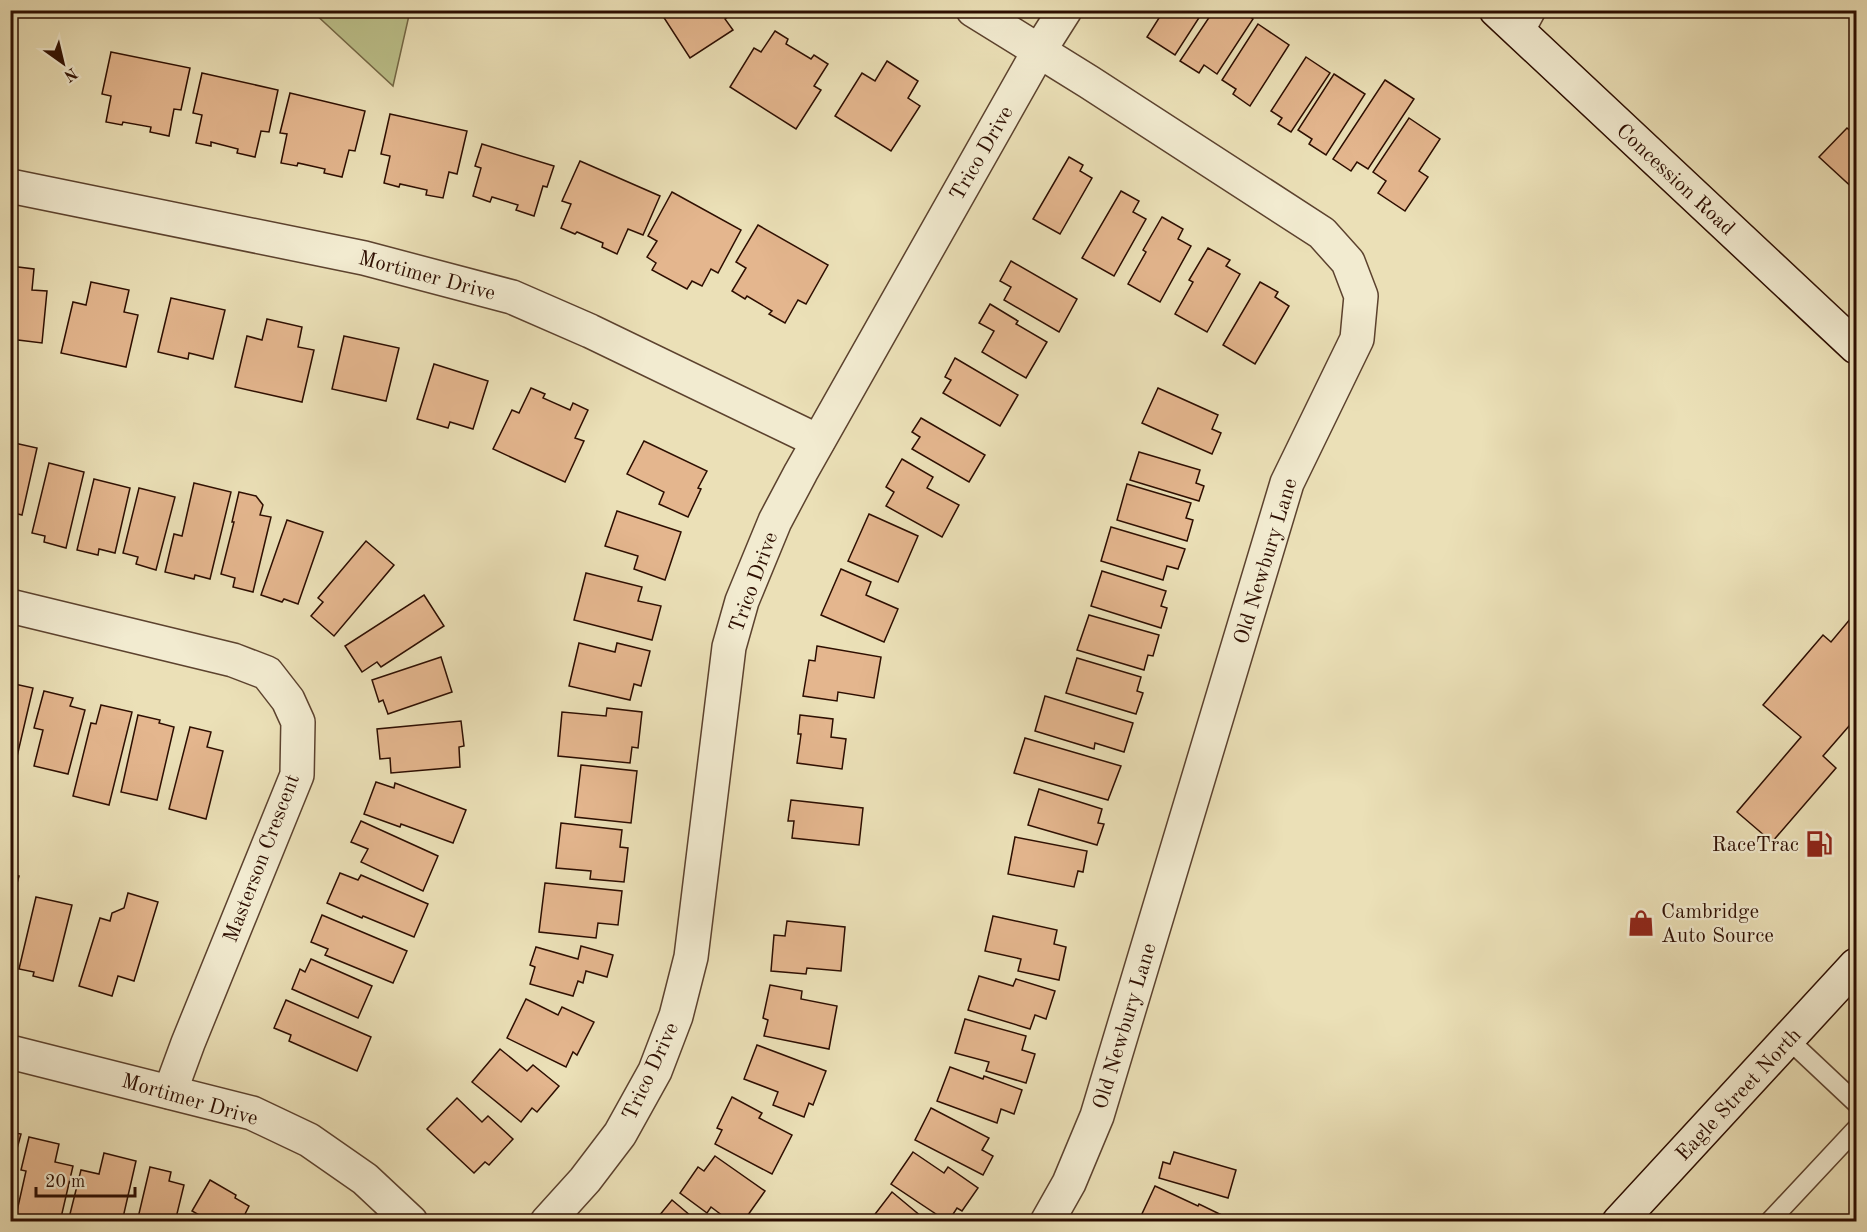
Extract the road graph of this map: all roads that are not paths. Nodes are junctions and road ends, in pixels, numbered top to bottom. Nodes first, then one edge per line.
1 (973, 10) edge
2 (1065, 10) edge
3 (1496, 10) edge
4 (1530, 23) edge
5 (1039, 51) junction
6 (10, 186) edge
7 (1857, 347) edge
8 (818, 441) junction
9 (10, 606) edge
10 (1856, 967) edge
11 (1789, 1040) junction
12 (10, 1052) edge
13 (170, 1092) junction
14 (1857, 1103) edge
15 (1857, 1129) edge
16 (411, 1221) edge
17 (547, 1221) edge
18 (1047, 1221) edge
19 (1618, 1221) edge
20 (1769, 1221) edge

1 - 5 street, Old Newbury Lane
2 - 5 street, Trico Drive
3 - 4 street, Concession Road
4 - 7 street, Concession Road
5 - 8 street, Trico Drive
5 - 18 street, Old Newbury Lane
6 - 8 street, Mortimer Drive
8 - 17 street, Trico Drive
9 - 13 street, Masterson Crescent
10 - 11 street, Eagle Street North
11 - 14 lane
11 - 19 street, Eagle Street North
12 - 13 street, Mortimer Drive
13 - 16 street, Mortimer Drive
15 - 20 lane

